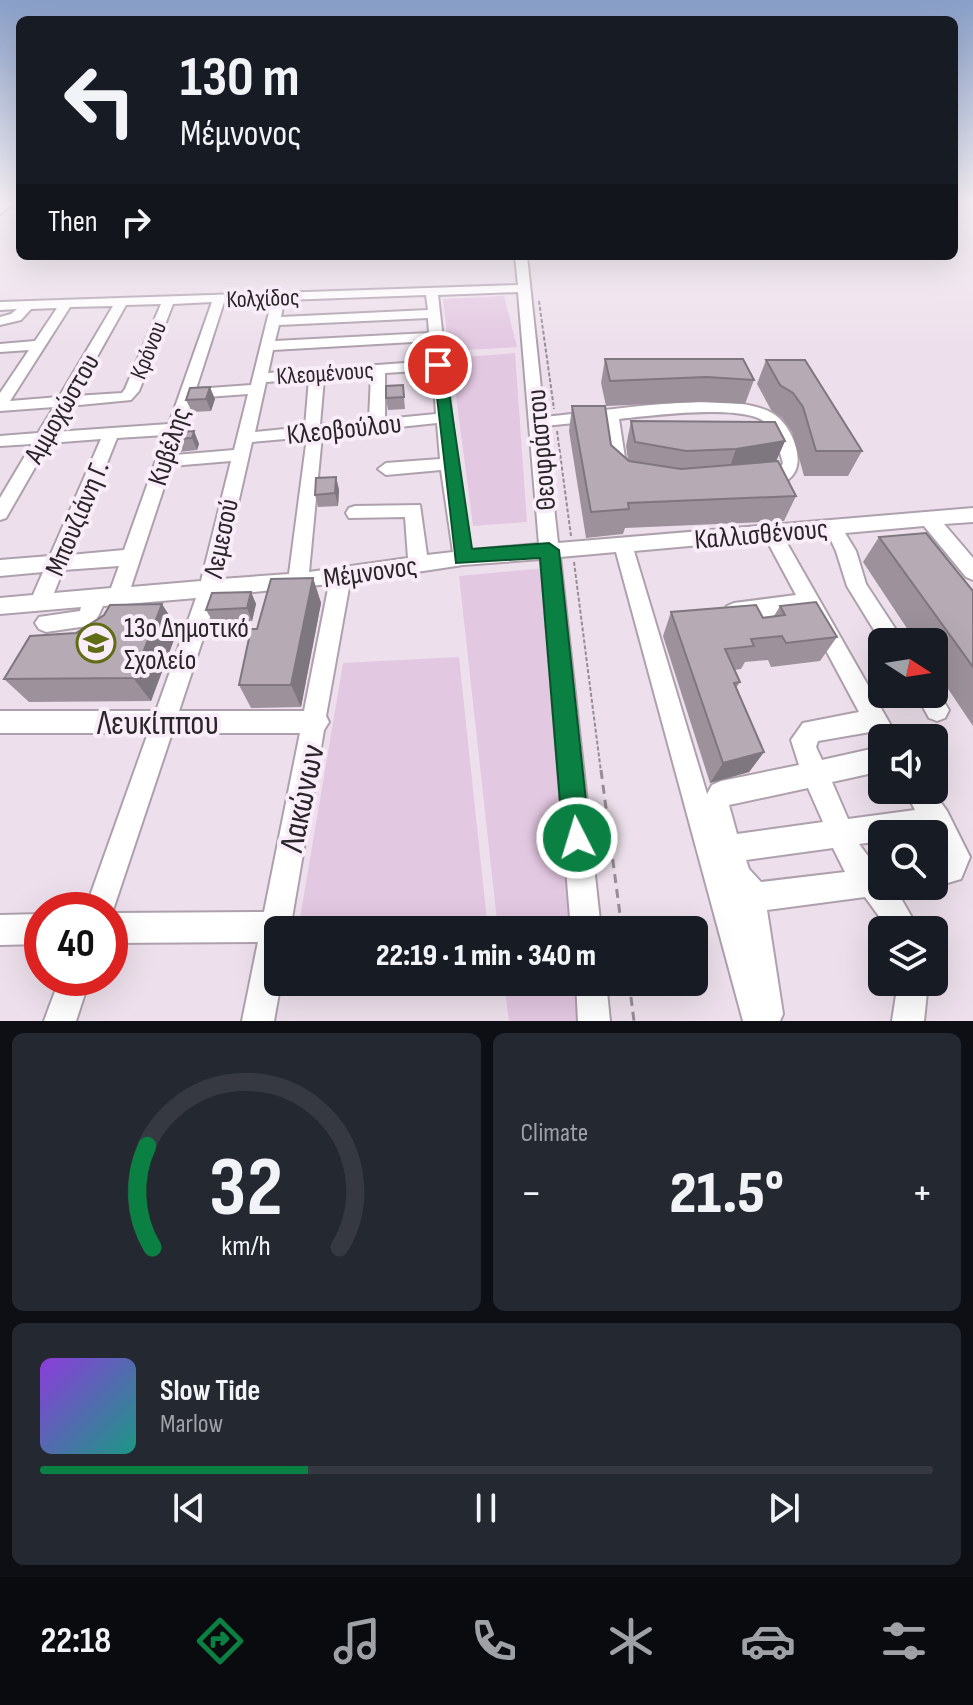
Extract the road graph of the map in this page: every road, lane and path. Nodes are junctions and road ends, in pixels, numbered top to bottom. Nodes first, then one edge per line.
1 (522, 260) edge
2 (525, 288) junction
3 (432, 292) junction
4 (279, 297) junction
5 (219, 299) junction
6 (168, 301) junction
7 (540, 301) dead end
8 (121, 303) junction
9 (66, 304) junction
10 (28, 305) junction
11 (0, 306) edge
12 (433, 314) junction
13 (0, 321) edge
14 (272, 321) junction
15 (436, 337) junction
16 (38, 345) junction
17 (266, 346) junction
18 (0, 348) edge
19 (438, 365) junction
20 (378, 369) junction
21 (317, 373) junction
22 (258, 384) junction
23 (185, 394) junction
24 (65, 401) junction
25 (0, 405) edge
26 (610, 414) junction
27 (444, 418) junction
28 (556, 421) junction
29 (537, 422) junction
30 (377, 425) junction
31 (174, 429) junction
32 (313, 432) junction
33 (111, 434) junction
34 (42, 438) junction
35 (0, 441) edge
36 (241, 447) junction
37 (163, 461) junction
38 (449, 464) junction
39 (386, 469) dead end
40 (631, 481) edge
41 (751, 481) edge
42 (0, 513) edge
43 (355, 513) dead end
44 (973, 515) edge
45 (929, 519) junction
46 (833, 527) junction
47 (771, 531) junction
48 (623, 545) junction
49 (561, 550) junction
50 (132, 557) junction
51 (463, 558) junction
52 (57, 564) junction
53 (418, 565) junction
54 (0, 568) edge
55 (973, 572) edge
56 (341, 575) junction
57 (298, 581) junction
58 (209, 589) junction
59 (96, 597) junction
60 (40, 602) junction
61 (810, 603) junction
62 (120, 604) junction
63 (0, 606) edge
64 (718, 614) edge
65 (87, 619) junction
66 (46, 623) dead end
67 (884, 628) edge
68 (165, 722) junction
69 (317, 722) junction
70 (878, 724) edge
71 (3, 728) edge
72 (868, 730) edge
73 (868, 762) edge
74 (813, 773) junction
75 (927, 804) edge
76 (938, 820) edge
77 (868, 829) edge
78 (840, 833) junction
79 (948, 841) edge
80 (726, 849) junction
81 (948, 870) edge
82 (868, 872) edge
83 (868, 883) edge
84 (105, 892) edge
85 (750, 894) junction
86 (276, 916) edge
87 (585, 916) edge
88 (620, 916) edge
89 (264, 927) edge
90 (128, 928) edge
91 (24, 929) edge
92 (0, 930) edge
93 (264, 986) edge
94 (69, 996) edge
95 (592, 996) edge
96 (631, 996) edge
97 (911, 996) edge
98 (60, 1021) edge
99 (258, 1021) edge
100 (594, 1021) edge
101 (634, 1021) edge
102 (759, 1021) edge
103 (768, 1021) edge
104 (908, 1021) edge

1 - 2 street, Θεοφράστου
2 - 3 street, Κολχίδος
2 - 29 street, Θεοφράστου
3 - 4 street, Κολχίδος
3 - 12 street
4 - 5 street, Κολχίδος
4 - 14 street, Λεμεσού
5 - 6 street, Κολχίδος
5 - 23 street, Κυβέλης
6 - 8 street, Κολχίδος
6 - 24 street, Κρόνου
7 - 28 path
8 - 9 street, Κολχίδος
8 - 24 street, Αμμοχώστου
9 - 10 street, Κολχίδος
9 - 16 street
10 - 11 street, Κολχίδος
10 - 13 street
12 - 14 street
12 - 15 street
14 - 17 street, Λεμεσού
15 - 17 street
15 - 19 street
16 - 18 street
16 - 25 street
17 - 22 street, Λεμεσού
19 - 20 street, Κλεομένους
19 - 27 street
20 - 21 street, Κλεομένους
20 - 30 street
21 - 22 street, Κλεομένους
21 - 32 street
22 - 23 street, Κλεομένους
22 - 36 street, Λεμεσού
23 - 31 street, Κυβέλης
24 - 25 street
24 - 34 street, Αμμοχώστου
26 - 28 street
26 - 40 street
26 - 41 street
27 - 30 street, Κλεοβούλου
27 - 38 street
28 - 29 street
28 - 49 path
29 - 49 street, Θεοφράστου
30 - 32 street, Κλεοβούλου
31 - 33 street
31 - 37 street, Κυβέλης
32 - 36 street, Κλεοβούλου
32 - 57 street
33 - 34 street
33 - 52 street, Μπουζιάνη Γ.
34 - 35 street
34 - 42 street, Αμμοχώστου
36 - 37 street, Κλεοβούλου
36 - 58 street, Λεμεσού
37 - 50 street, Κυβέλης
38 - 39 street
38 - 51 street
43 - 53 street
44 - 45 street, Καλλισθένους
45 - 46 street, Καλλισθένους
45 - 55 street
46 - 47 street, Καλλισθένους
46 - 67 street
47 - 48 street, Καλλισθένους
47 - 61 street
48 - 49 street, Καλλισθένους
48 - 102 street
49 - 51 street, Μέμνονος
49 - 87 street, Θεοφράστου
49 - 88 path
50 - 52 street
50 - 62 street, Κυβέλης
51 - 53 street, Μέμνονος
52 - 54 street
52 - 60 street, Μπουζιάνη Γ.
53 - 56 street, Μέμνονος
56 - 57 street, Μέμνονος
56 - 69 street, Λακώνων
57 - 58 street, Μέμνονος
58 - 62 street, Μέμνονος
58 - 68 street, Λεμεσού
59 - 60 street, Μέμνονος
59 - 62 street, Μέμνονος
59 - 65 street
60 - 63 street, Μέμνονος
61 - 64 street
61 - 70 street
62 - 65 street
65 - 66 street
68 - 69 street, Λευκίππου
68 - 71 street, Λευκίππου
68 - 84 street, Λεμεσού
69 - 86 street, Λακώνων
72 - 74 street
73 - 74 street
74 - 78 street
74 - 80 street
75 - 76 street
77 - 78 street
78 - 80 street
78 - 82 street
79 - 81 street
80 - 85 street
83 - 85 street
85 - 103 street
89 - 90 street
91 - 92 street
93 - 99 street, Λακώνων
94 - 98 street
95 - 100 street
96 - 101 path
97 - 104 street

